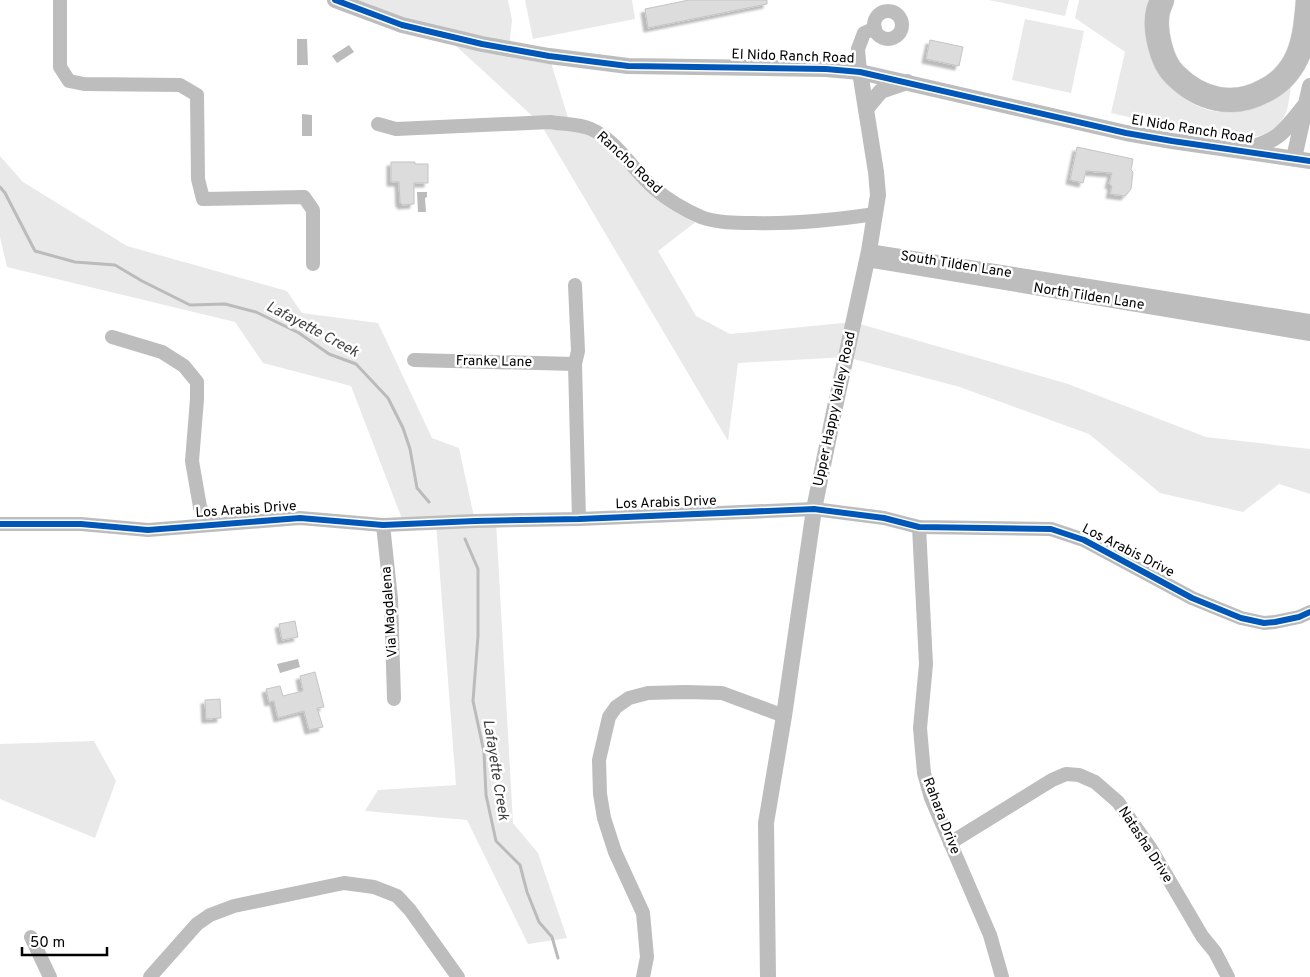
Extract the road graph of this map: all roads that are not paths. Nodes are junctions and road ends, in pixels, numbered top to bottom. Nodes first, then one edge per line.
1 (60, 0) edge
2 (335, 0) edge
3 (1162, 0) edge
4 (1308, 0) edge
5 (875, 28) dead end
6 (860, 72) junction
7 (907, 82) junction
8 (1310, 86) edge
9 (866, 109) junction
10 (1308, 111) edge
11 (378, 124) dead end
12 (1237, 150) junction
13 (1294, 158) junction
14 (1310, 161) edge
15 (875, 214) junction
16 (868, 255) junction
17 (313, 264) dead end
18 (575, 285) dead end
19 (1310, 321) edge
20 (1310, 334) edge
21 (112, 338) dead end
22 (414, 360) dead end
23 (575, 364) junction
24 (814, 509) junction
25 (579, 519) junction
26 (0, 524) edge
27 (210, 525) junction
28 (383, 525) junction
29 (919, 527) junction
30 (1310, 612) edge
31 (394, 699) dead end
32 (784, 716) junction
33 (950, 843) junction
34 (32, 937) dead end
35 (50, 977) edge
36 (150, 977) edge
37 (458, 977) edge
38 (643, 977) edge
39 (768, 977) edge
40 (1002, 977) edge
41 (1228, 977) edge

1 - 17 street
2 - 6 street, El Nido Ranch Road
3 - 4 highway
5 - 6 street, Upper Happy Valley Road
6 - 7 street, El Nido Ranch Road
6 - 9 street, Upper Happy Valley Road
7 - 9 street
7 - 12 street, El Nido Ranch Road
8 - 10 street
9 - 15 street, Upper Happy Valley Road
10 - 12 street
10 - 13 street
11 - 15 street, Rancho Road
12 - 13 street, El Nido Ranch Road
13 - 14 street, El Nido Ranch Road
15 - 16 street, Upper Happy Valley Road
16 - 19 street, South Tilden Lane
16 - 20 street, North Tilden Lane
16 - 24 street, Upper Happy Valley Road
18 - 23 street
21 - 27 street
22 - 23 street, Franke Lane
23 - 25 street
24 - 25 street, Los Arabis Drive
24 - 29 street, Los Arabis Drive
24 - 32 street, Upper Happy Valley Road
25 - 28 street, Los Arabis Drive
26 - 27 street, Los Arabis Drive
27 - 28 street, Los Arabis Drive
28 - 31 street, Via Magdalena
29 - 30 street, Los Arabis Drive
29 - 33 street, Rahara Drive
32 - 38 street
32 - 39 street, Upper Happy Valley Road
33 - 40 street, Rahara Drive
33 - 41 street, Natasha Drive
34 - 35 street
36 - 37 street

